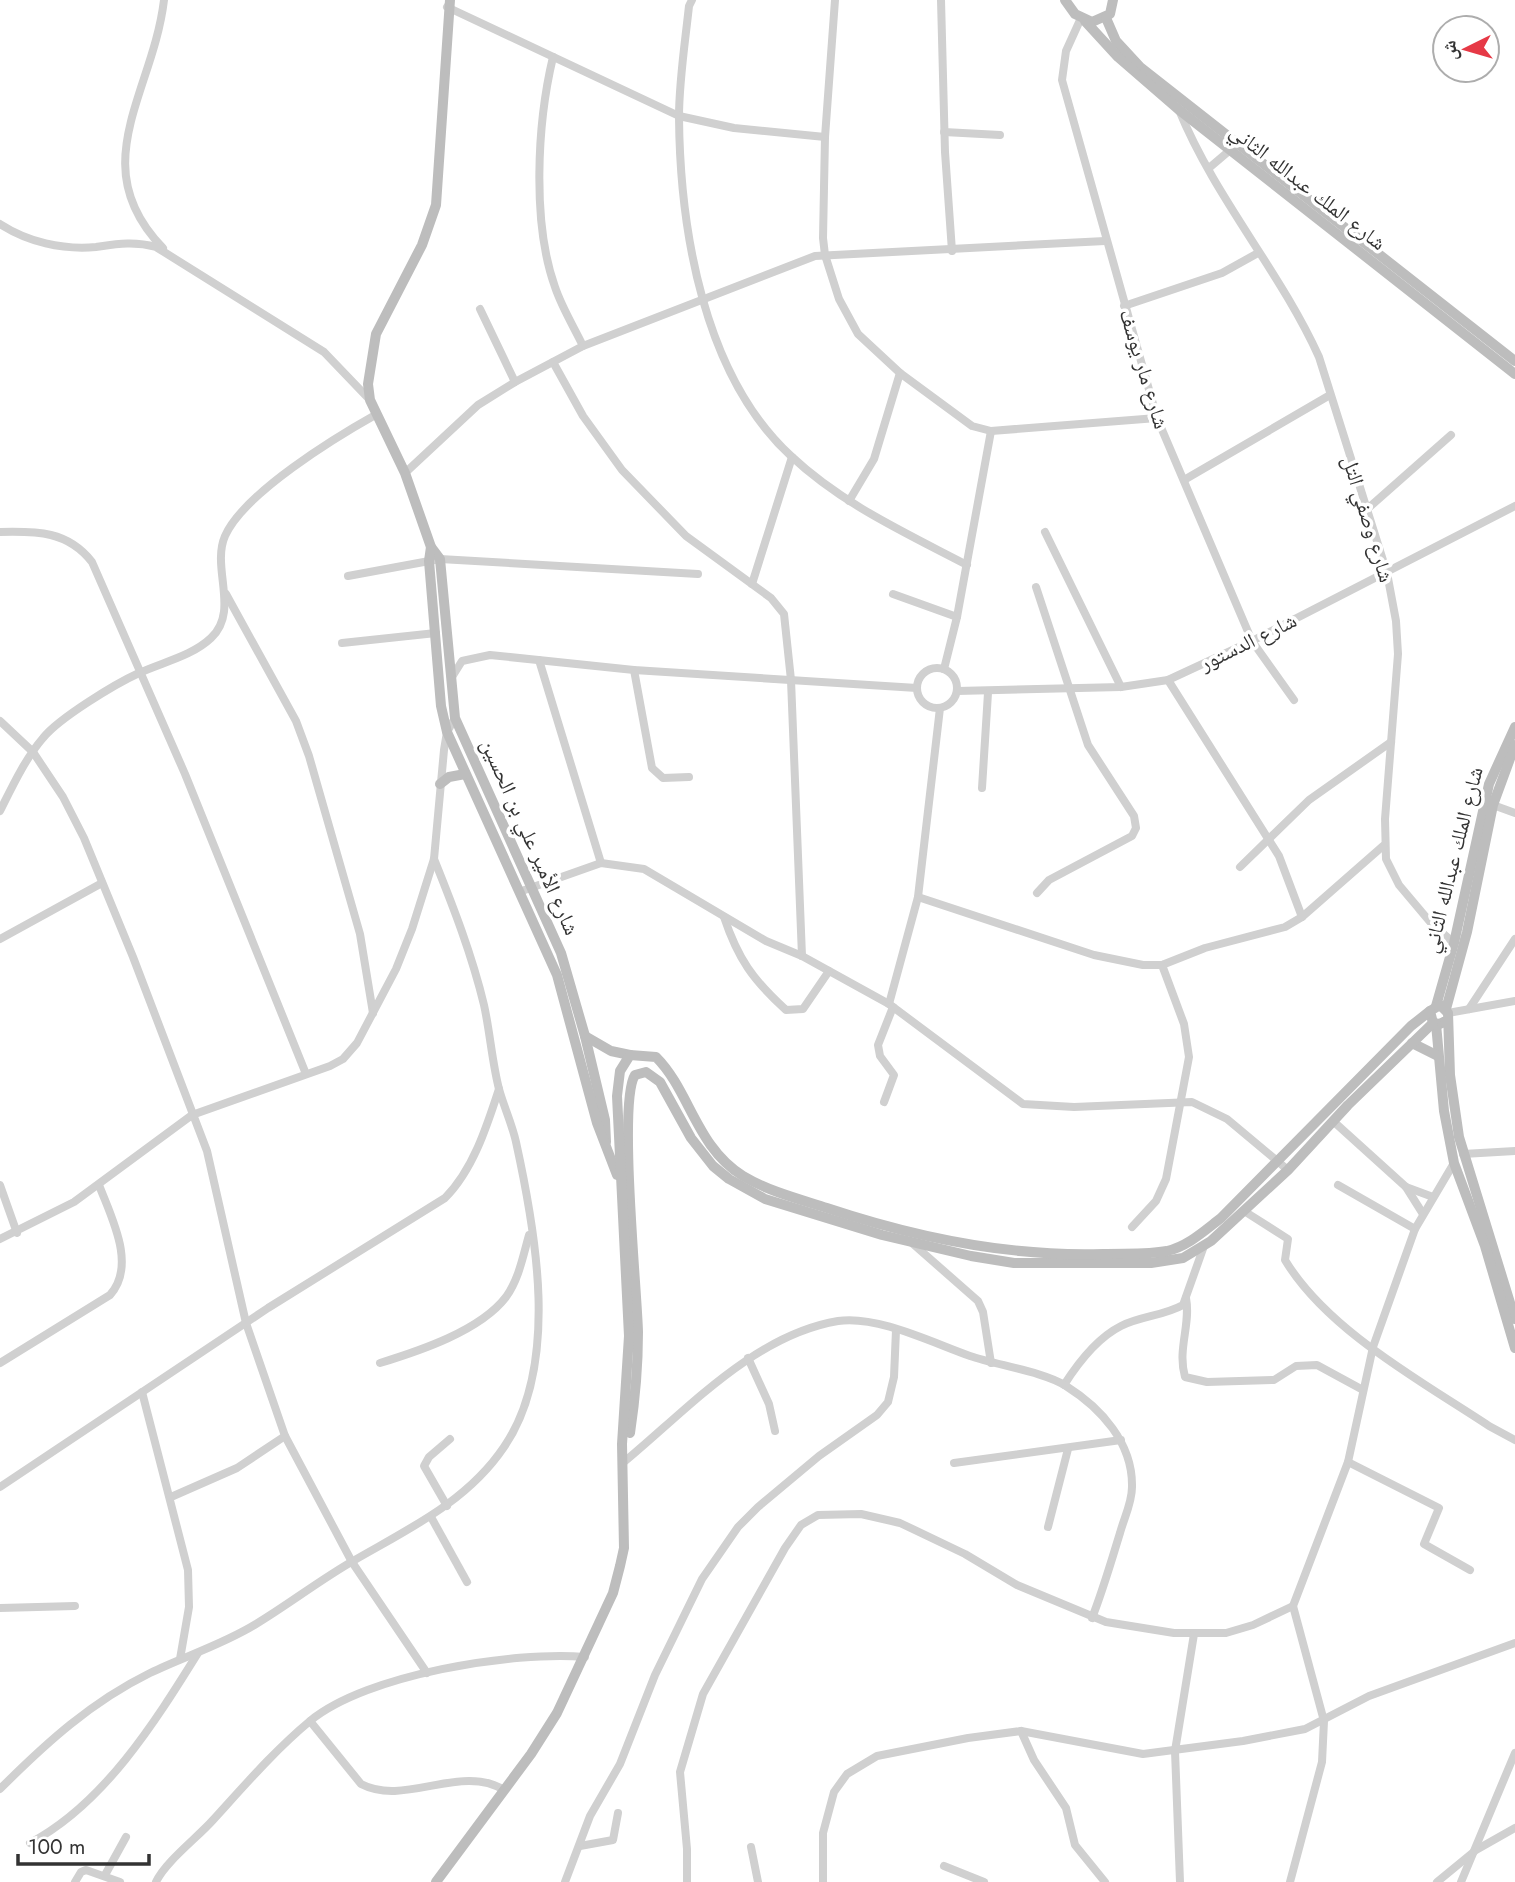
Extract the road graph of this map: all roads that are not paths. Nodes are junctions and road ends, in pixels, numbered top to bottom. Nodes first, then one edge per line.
1 (164, 0) edge
2 (692, 0) edge
3 (835, 0) edge
4 (941, 0) edge
5 (1065, 0) edge
6 (1113, 0) edge
7 (449, 4) edge
8 (1106, 18) junction
9 (1083, 19) junction
10 (553, 57) junction
11 (1178, 109) junction
12 (679, 116) junction
13 (944, 132) junction
14 (1000, 135) dead end
15 (825, 137) junction
16 (1229, 150) junction
17 (1209, 168) junction
18 (0, 224) edge
19 (1105, 242) junction
20 (952, 251) junction
21 (1258, 253) junction
22 (170, 255) junction
23 (825, 255) junction
24 (702, 299) junction
25 (1124, 306) junction
26 (480, 309) dead end
27 (583, 346) junction
28 (1515, 361) edge
29 (553, 362) junction
30 (900, 373) junction
31 (1515, 374) edge
32 (515, 382) junction
33 (1330, 395) junction
34 (370, 400) junction
35 (377, 414) junction
36 (1157, 418) junction
37 (991, 431) junction
38 (1451, 435) dead end
39 (792, 457) junction
40 (405, 473) junction
41 (1184, 480) junction
42 (849, 500) junction
43 (1515, 506) edge
44 (1365, 510) junction
45 (0, 532) edge
46 (1045, 532) dead end
47 (434, 560) junction
48 (967, 565) junction
49 (698, 573) dead end
50 (1387, 573) junction
51 (348, 576) dead end
52 (752, 584) junction
53 (1035, 587) dead end
54 (226, 594) junction
55 (893, 594) dead end
56 (957, 617) junction
57 (436, 633) junction
58 (1252, 641) junction
59 (342, 643) dead end
60 (539, 660) junction
61 (944, 669) junction
62 (634, 670) junction
63 (143, 671) junction
64 (792, 680) junction
65 (1168, 680) junction
66 (450, 682) junction
67 (1121, 687) junction
68 (917, 688) junction
69 (1068, 689) junction
70 (957, 691) junction
71 (988, 693) junction
72 (1294, 701) dead end
73 (940, 708) junction
74 (455, 719) junction
75 (0, 721) edge
76 (1515, 727) edge
77 (447, 732) junction
78 (1391, 742) junction
79 (1515, 746) edge
80 (33, 752) junction
81 (465, 774) junction
82 (689, 777) dead end
83 (440, 784) junction
84 (982, 788) dead end
85 (1493, 805) junction
86 (0, 811) edge
87 (1515, 813) edge
88 (1269, 838) junction
89 (1383, 846) junction
90 (434, 859) junction
91 (601, 863) junction
92 (1240, 867) dead end
93 (102, 883) junction
94 (532, 887) junction
95 (519, 892) junction
96 (1037, 893) dead end
97 (918, 897) junction
98 (723, 917) junction
99 (1302, 917) junction
100 (0, 939) edge
101 (1515, 939) edge
102 (1454, 943) junction
103 (802, 956) junction
104 (1161, 965) junction
105 (829, 971) junction
106 (1515, 1000) edge
107 (891, 1005) junction
108 (1469, 1009) junction
109 (373, 1013) junction
110 (1439, 1015) junction
111 (586, 1037) junction
112 (1412, 1043) junction
113 (631, 1055) junction
114 (1438, 1056) junction
115 (306, 1074) junction
116 (499, 1089) junction
117 (884, 1102) dead end
118 (1181, 1103) junction
119 (192, 1115) junction
120 (1333, 1121) junction
121 (606, 1142) junction
122 (1515, 1151) edge
123 (1463, 1154) junction
124 (1276, 1162) junction
125 (1454, 1163) junction
126 (1288, 1170) junction
127 (625, 1182) junction
128 (0, 1185) edge
129 (99, 1185) junction
130 (1338, 1185) dead end
131 (1406, 1187) junction
132 (1433, 1197) junction
133 (1244, 1211) junction
134 (1423, 1214) junction
135 (1132, 1227) dead end
136 (531, 1229) junction
137 (1415, 1229) junction
138 (883, 1230) junction
139 (17, 1233) junction
140 (0, 1239) edge
141 (912, 1243) junction
142 (1205, 1246) junction
143 (1186, 1298) junction
144 (1515, 1319) edge
145 (246, 1323) junction
146 (896, 1330) junction
147 (1373, 1346) junction
148 (1515, 1348) edge
149 (748, 1358) junction
150 (0, 1363) edge
151 (380, 1363) dead end
152 (991, 1363) junction
153 (1065, 1385) junction
154 (1363, 1390) junction
155 (142, 1392) junction
156 (775, 1431) dead end
157 (285, 1436) junction
158 (450, 1438) dead end
159 (1121, 1440) junction
160 (1515, 1440) edge
161 (1068, 1448) junction
162 (624, 1461) junction
163 (1348, 1462) junction
164 (954, 1463) dead end
165 (0, 1487) edge
166 (171, 1497) junction
167 (447, 1506) junction
168 (431, 1517) junction
169 (1048, 1527) dead end
170 (352, 1562) junction
171 (1470, 1570) dead end
172 (467, 1582) dead end
173 (75, 1606) dead end
174 (1293, 1606) junction
175 (0, 1608) edge
176 (1092, 1618) junction
177 (1194, 1634) junction
178 (1515, 1643) edge
179 (198, 1653) junction
180 (586, 1657) junction
181 (180, 1659) junction
182 (427, 1673) junction
183 (310, 1721) junction
184 (1324, 1721) junction
185 (1021, 1731) junction
186 (1175, 1751) junction
187 (1515, 1753) edge
188 (0, 1789) edge
189 (504, 1790) junction
190 (618, 1813) dead end
191 (1515, 1828) edge
192 (127, 1837) dead end
193 (30, 1843) dead end
194 (580, 1846) junction
195 (751, 1847) dead end
196 (1476, 1850) junction
197 (944, 1866) dead end
198 (105, 1875) junction
199 (75, 1882) edge
200 (120, 1882) edge
201 (156, 1882) edge
202 (436, 1882) edge
203 (565, 1882) edge
204 (687, 1882) edge
205 (758, 1882) edge
206 (823, 1882) edge
207 (984, 1882) edge
208 (1105, 1882) edge
209 (1180, 1882) edge
210 (1290, 1882) edge
211 (1437, 1882) edge
212 (1461, 1882) edge

1 - 22 street
2 - 12 street
3 - 15 street
4 - 13 street
5 - 9 street, شارع الملك عبدالله الثاني
6 - 8 street
7 - 10 street
7 - 34 street, شارع الأمير علي بن الحسين
8 - 9 street
8 - 28 street, شارع الملك عبدالله الثاني
9 - 11 street, شارع الملك عبدالله الثاني
9 - 19 street, شارع مار يوسف
10 - 12 street
10 - 27 street
11 - 16 street, شارع الملك عبدالله الثاني
11 - 17 street, شارع وصفي التل
12 - 15 street
12 - 24 street
13 - 14 street
13 - 20 street
15 - 23 street
16 - 17 street
16 - 31 street, شارع الملك عبدالله الثاني
17 - 21 street, شارع وصفي التل
18 - 22 street
19 - 20 street
19 - 25 street, شارع مار يوسف
20 - 23 street
21 - 25 street
21 - 33 street, شارع وصفي التل
22 - 34 street
23 - 24 street
23 - 30 street
24 - 27 street
24 - 39 street
25 - 36 street, شارع مار يوسف
26 - 32 street
27 - 29 street
29 - 32 street
29 - 52 street
30 - 37 street
30 - 42 street
32 - 40 street
33 - 41 street
33 - 44 street, شارع وصفي التل
34 - 35 street, شارع الأمير علي بن الحسين
35 - 40 street, شارع الأمير علي بن الحسين
35 - 54 street
36 - 37 street
36 - 41 street, شارع مار يوسف
37 - 48 street
38 - 44 street
39 - 42 street
39 - 52 street
40 - 47 street, شارع الأمير علي بن الحسين
41 - 58 street, شارع مار يوسف
42 - 48 street
43 - 50 street, شارع الدستور
44 - 50 street, شارع وصفي التل
45 - 63 street
46 - 67 street
47 - 49 street
47 - 51 street
47 - 57 street, شارع الأمير علي بن الحسين
47 - 66 street, شارع الأمير علي بن الحسين
48 - 56 street
50 - 58 street, شارع الدستور
50 - 78 street, شارع وصفي التل
52 - 64 street
53 - 69 street
54 - 63 street
54 - 109 street
55 - 56 street
56 - 61 street
57 - 59 street
57 - 77 street, شارع الأمير علي بن الحسين
58 - 65 street, شارع الدستور
58 - 72 street, شارع مار يوسف
60 - 62 street
60 - 66 street
60 - 91 street
61 - 68 street
61 - 70 street
62 - 64 street
62 - 82 street
63 - 80 street
63 - 115 street
64 - 68 street
64 - 103 street
65 - 67 street, شارع الدستور
65 - 88 street
66 - 74 street, شارع الأمير علي بن الحسين
67 - 69 street, شارع الدستور
68 - 73 street
69 - 71 street, شارع الدستور
69 - 96 street
70 - 71 street, شارع الدستور
70 - 73 street
71 - 84 street
73 - 97 street
74 - 77 street
74 - 94 street, شارع الأمير علي بن الحسين
75 - 80 street
76 - 102 street, شارع الملك عبدالله الثاني
77 - 81 street, شارع الأمير علي بن الحسين
77 - 83 street
78 - 88 street
78 - 89 street, شارع وصفي التل
79 - 85 street, شارع الملك عبدالله الثاني
80 - 86 street
80 - 93 street
81 - 83 street
81 - 95 street, شارع الأمير علي بن الحسين
83 - 90 street
85 - 87 street
85 - 110 street, شارع الملك عبدالله الثاني
88 - 92 street
88 - 99 street
89 - 99 street
89 - 102 street, شارع وصفي التل
90 - 109 street
90 - 116 street
91 - 94 street
91 - 98 street
93 - 100 street
93 - 119 street
94 - 95 street
94 - 111 street, شارع الأمير علي بن الحسين
95 - 121 street, شارع الأمير علي بن الحسين
97 - 104 street
97 - 107 street
98 - 103 street
98 - 105 street
99 - 104 street
101 - 108 street
102 - 110 street, شارع الملك عبدالله الثاني
103 - 105 street
104 - 118 street
105 - 107 street
106 - 108 street
107 - 117 street
107 - 118 street
108 - 110 street
109 - 115 street
110 - 112 street
110 - 114 street, شارع الملك عبدالله الثاني
110 - 123 street, شارع الملك عبدالله الثاني
110 - 124 street
111 - 113 street
111 - 121 street, شارع الأمير علي بن الحسين
112 - 114 street
112 - 120 street
113 - 127 street
113 - 138 street
114 - 125 street, شارع الملك عبدالله الثاني
115 - 119 street
116 - 136 street
116 - 145 street
118 - 124 street
118 - 135 street
119 - 129 street
119 - 145 street
120 - 126 street
120 - 131 street
121 - 127 street, شارع الأمير علي بن الحسين
122 - 123 street
123 - 144 street, شارع الملك عبدالله الثاني
124 - 126 street
124 - 138 street
125 - 132 street
125 - 148 street, شارع الملك عبدالله الثاني
126 - 133 street
127 - 138 street
127 - 162 street, شارع الأمير علي بن الحسين
128 - 139 street
129 - 139 street
129 - 150 street
130 - 137 street
131 - 132 street
131 - 134 street
132 - 134 street
133 - 142 street
133 - 147 street
134 - 137 street
136 - 151 street
136 - 167 street
137 - 147 street
138 - 141 street
139 - 140 street
141 - 142 street
141 - 152 street
142 - 143 street
143 - 153 street
143 - 154 street
145 - 155 street
145 - 157 street
146 - 149 street
146 - 152 street
146 - 194 street
147 - 154 street
147 - 160 street
149 - 156 street
149 - 162 street
152 - 153 street
153 - 159 street
154 - 163 street
155 - 165 street
155 - 166 street
157 - 166 street
157 - 170 street
158 - 167 street
159 - 161 street
159 - 176 street
161 - 164 street
161 - 169 street
162 - 180 street, شارع الأمير علي بن الحسين
163 - 171 street
163 - 174 street
166 - 181 street
167 - 168 street
168 - 170 street
168 - 172 street
170 - 179 street
170 - 182 street
173 - 175 street
174 - 177 street
174 - 184 street
176 - 177 street
176 - 204 street
177 - 186 street
178 - 184 street
179 - 181 street
179 - 193 street
180 - 182 street
180 - 189 street, شارع الأمير علي بن الحسين
181 - 188 street
182 - 183 street
183 - 189 street
183 - 201 street
184 - 186 street
184 - 210 street
185 - 186 street
185 - 206 street
185 - 208 street
186 - 209 street
187 - 196 street
189 - 202 street, شارع الأمير علي بن الحسين
190 - 194 street
191 - 196 street
192 - 198 street
194 - 203 street
195 - 205 street
196 - 211 street
196 - 212 street
197 - 207 street
198 - 199 street
198 - 200 street

